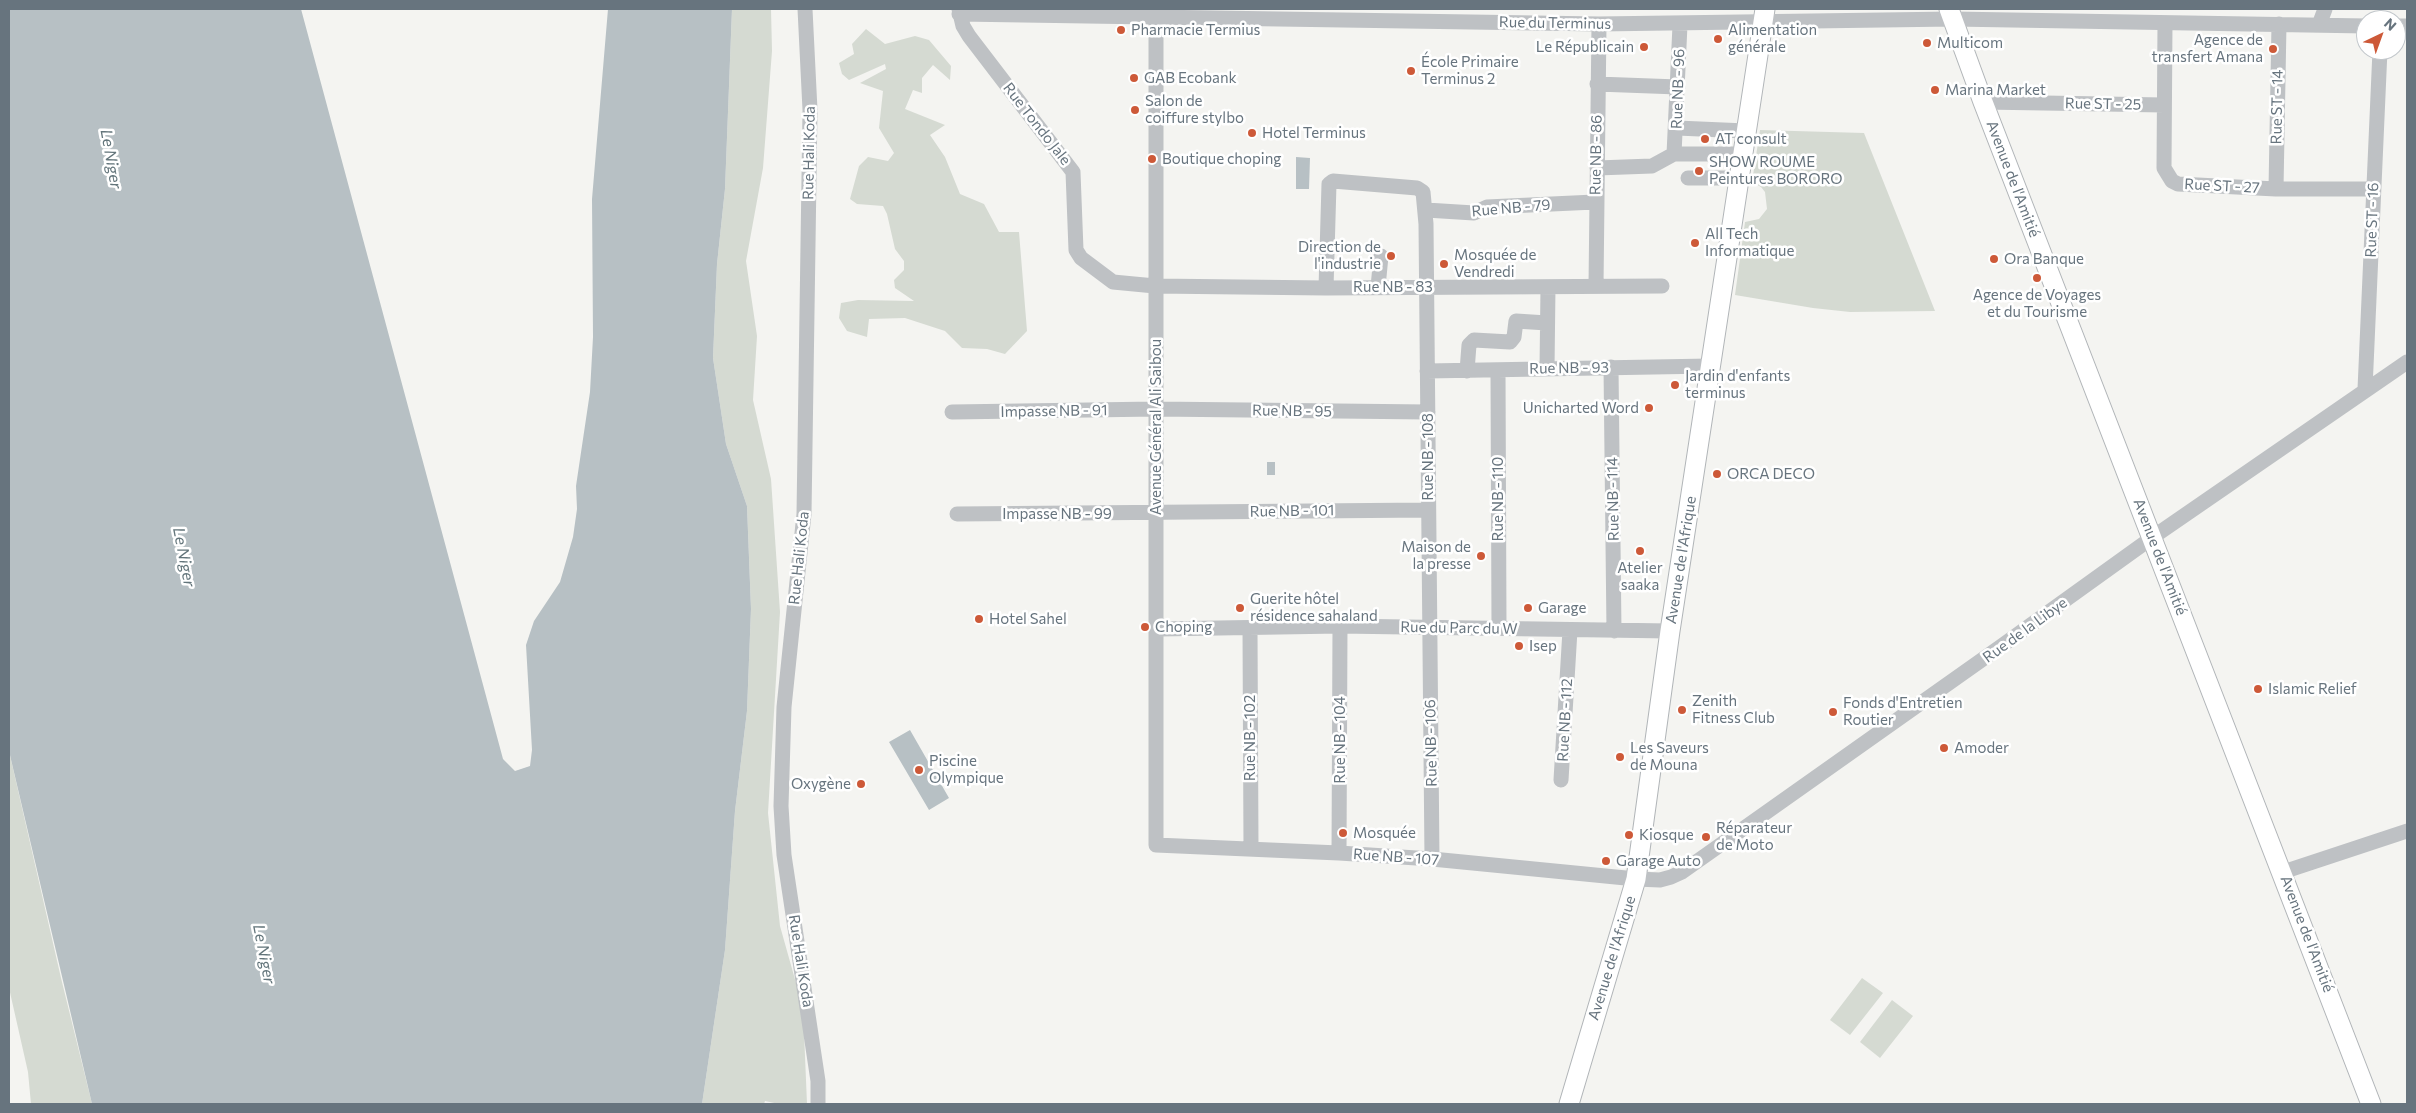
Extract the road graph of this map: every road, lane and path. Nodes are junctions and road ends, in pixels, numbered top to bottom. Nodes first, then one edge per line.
1 (805, 9) edge
2 (2325, 9) edge
3 (958, 12) edge
4 (1156, 13) edge
5 (1951, 14) edge
6 (1764, 16) edge
7 (2166, 23) junction
8 (1599, 24) junction
9 (1680, 24) junction
10 (2279, 24) junction
11 (2318, 25) junction
12 (2356, 26) edge
13 (2379, 60) edge
14 (1597, 84) junction
15 (1678, 87) junction
16 (1983, 102) junction
17 (2164, 105) junction
18 (1677, 128) junction
19 (1746, 130) junction
20 (1674, 154) junction
21 (1742, 154) junction
22 (1597, 168) junction
23 (1688, 178) dead end
24 (1738, 178) junction
25 (2276, 189) junction
26 (2373, 189) junction
27 (1595, 202) junction
28 (1426, 210) junction
29 (1380, 256) dead end
30 (1155, 286) junction
31 (1548, 286) junction
32 (1596, 286) junction
33 (1662, 286) dead end
34 (1378, 287) junction
35 (1427, 287) junction
36 (1326, 288) junction
37 (1547, 323) junction
38 (2407, 362) edge
39 (1710, 366) junction
40 (1611, 367) junction
41 (1548, 369) junction
42 (1498, 370) junction
43 (1427, 371) junction
44 (1467, 371) junction
45 (2365, 389) junction
46 (1156, 409) junction
47 (952, 412) dead end
48 (1428, 412) junction
49 (1428, 510) junction
50 (1156, 513) junction
51 (957, 514) dead end
52 (2153, 537) junction
53 (1340, 626) junction
54 (1430, 627) junction
55 (1250, 628) junction
56 (1499, 628) junction
57 (1158, 629) junction
58 (1570, 630) junction
59 (1614, 631) junction
60 (1670, 631) junction
61 (1561, 780) dead end
62 (2407, 830) edge
63 (1156, 846) joint
64 (1251, 848) junction
65 (1339, 852) junction
66 (1432, 859) junction
67 (2283, 872) junction
68 (1636, 879) junction
69 (818, 1104) edge
70 (1569, 1104) edge
71 (2372, 1104) edge

1 - 69 street, Rue Hali Koda
2 - 11 street
3 - 4 street, Rue du Terminus
3 - 30 street, Rue Tondo Jale
4 - 8 street, Rue du Terminus
4 - 30 street, Avenue Général Ali Saibou
5 - 6 street, Rue du Terminus
5 - 7 street, Rue du Terminus
5 - 16 main road, Avenue de l'Amitié
6 - 9 street, Rue du Terminus
6 - 19 main road, Avenue de l'Afrique
7 - 10 street, Rue du Terminus
7 - 17 street, Rue ST - 27
8 - 9 street, Rue du Terminus
8 - 14 street, Rue NB - 86
9 - 15 street, Rue NB - 96
10 - 11 street, Rue du Terminus
10 - 25 street, Rue ST - 14
11 - 12 street, Rue du Terminus
13 - 26 street, Rue ST - 16
14 - 15 street
14 - 22 street, Rue NB - 86
15 - 18 street, Rue NB - 96
16 - 17 street, Rue ST - 25
16 - 52 main road, Avenue de l'Amitié
17 - 25 street, Rue ST - 27
18 - 19 street
18 - 20 street, Rue NB - 96
19 - 21 main road, Avenue de l'Afrique
20 - 21 street
20 - 22 street
21 - 24 main road, Avenue de l'Afrique
22 - 27 street, Rue NB - 86
23 - 24 street
24 - 39 main road, Avenue de l'Afrique
25 - 26 street, Rue ST - 27
26 - 45 street, Rue ST - 16
27 - 28 street, Rue NB - 79
27 - 32 street, Rue NB - 86
28 - 35 street, Rue NB - 108
28 - 36 street, Rue NB - 108
29 - 34 street
30 - 36 street, Rue NB - 83
30 - 46 street, Avenue Général Ali Saibou
31 - 32 street, Rue NB - 83
31 - 35 street, Rue NB - 83
31 - 37 street
32 - 33 street, Rue NB - 83
34 - 35 street, Rue NB - 83
34 - 36 street, Rue NB - 83
35 - 43 street, Rue NB - 108
37 - 41 street
37 - 44 street
38 - 45 street, Rue de la Libye
39 - 40 street, Rue NB - 93
39 - 60 main road, Avenue de l'Afrique
40 - 41 street, Rue NB - 93
40 - 59 street, Rue NB - 114
41 - 42 street, Rue NB - 93
42 - 44 street, Rue NB - 93
42 - 56 street, Rue NB - 110
43 - 44 street, Rue NB - 93
43 - 48 street, Rue NB - 108
45 - 52 street, Rue de la Libye
46 - 47 street, Impasse NB - 91
46 - 48 street, Rue NB - 95
46 - 50 street, Avenue Général Ali Saibou
48 - 49 street, Rue NB - 108
49 - 50 street, Rue NB - 101
49 - 54 street, Rue NB - 108
50 - 51 street, Impasse NB - 99
50 - 57 street, Avenue Général Ali Saibou
52 - 67 main road, Avenue de l'Amitié
52 - 68 street, Rue de la Libye
53 - 54 street, Rue du Parc du W
53 - 55 street, Rue du Parc du W
53 - 65 street, Rue NB - 104
54 - 56 street, Rue du Parc du W
54 - 66 street, Rue NB - 106
55 - 57 street, Rue du Parc du W
55 - 64 street, Rue NB - 102
56 - 58 street, Rue du Parc du W
57 - 63 street, Avenue Général Ali Saibou
58 - 59 street, Rue du Parc du W
58 - 61 street, Rue NB - 112
59 - 60 street, Rue du Parc du W
60 - 68 main road, Avenue de l'Afrique
62 - 67 street
63 - 64 street, Rue NB - 107
64 - 65 street, Rue NB - 107
65 - 66 street, Rue NB - 107
66 - 68 street, Rue NB - 107
67 - 71 main road, Avenue de l'Amitié
68 - 70 main road, Avenue de l'Afrique

